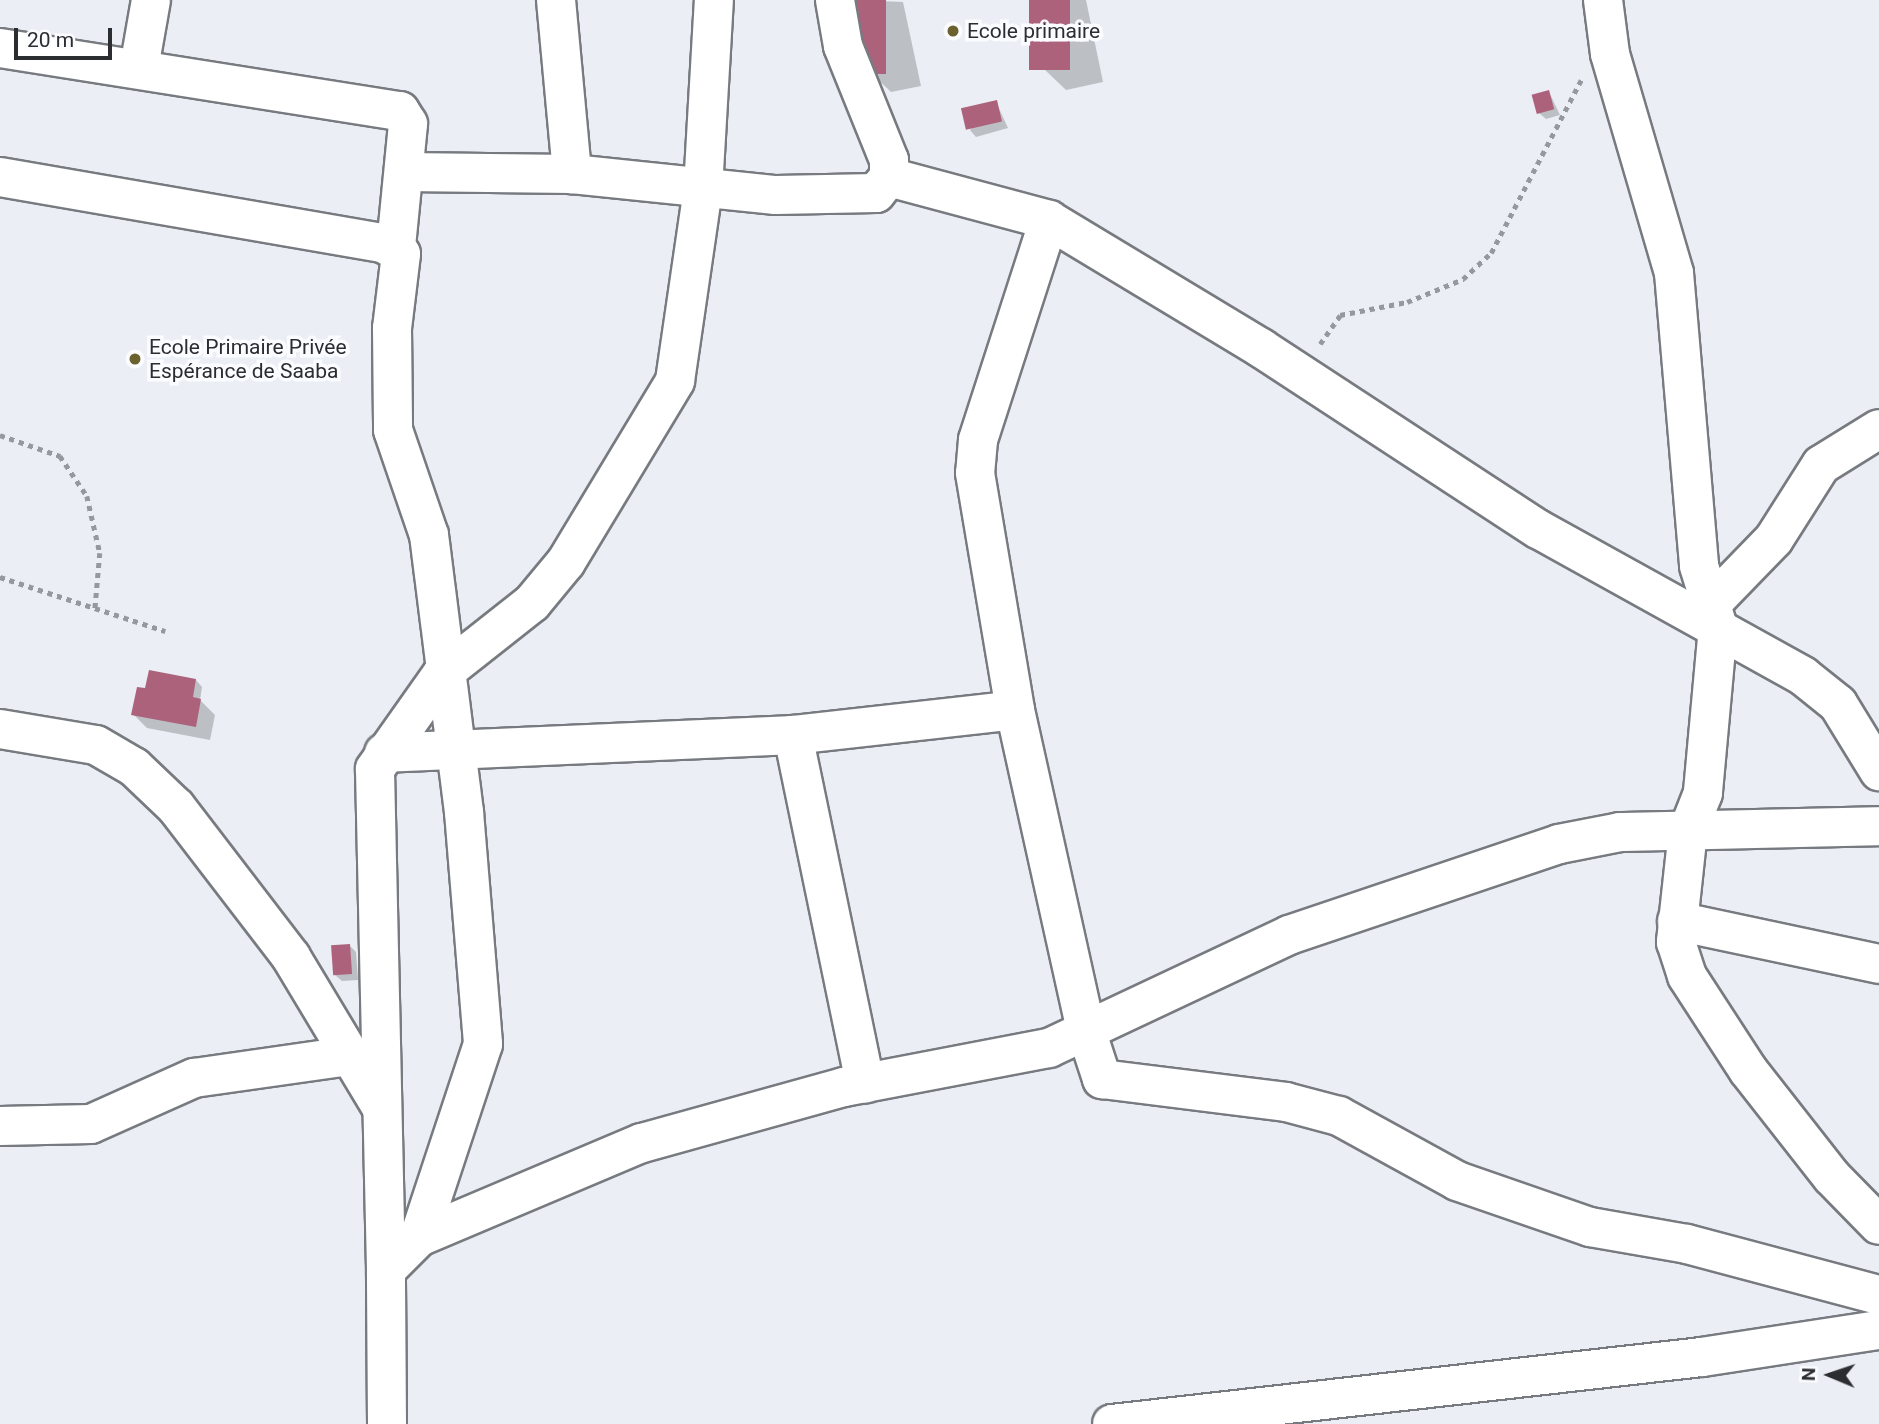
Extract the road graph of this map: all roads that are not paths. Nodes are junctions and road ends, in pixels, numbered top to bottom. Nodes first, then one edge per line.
1 (151, 0) edge
2 (556, 0) edge
3 (714, 0) edge
4 (835, 0) edge
5 (1604, 15) edge
6 (0, 48) edge
7 (139, 68) junction
8 (405, 172) junction
9 (572, 174) junction
10 (0, 177) edge
11 (889, 177) junction
12 (703, 189) junction
13 (1049, 220) junction
14 (396, 246) junction
15 (1879, 429) edge
16 (1716, 614) junction
17 (442, 674) junction
18 (1015, 710) junction
19 (0, 729) edge
20 (793, 734) junction
21 (453, 747) junction
22 (384, 753) junction
23 (1879, 771) edge
24 (1879, 826) edge
25 (1688, 831) junction
26 (1678, 921) junction
27 (1879, 964) edge
28 (1086, 1030) junction
29 (349, 1056) junction
30 (865, 1084) junction
31 (381, 1108) junction
32 (0, 1126) edge
33 (1879, 1225) edge
34 (419, 1237) junction
35 (386, 1270) junction
36 (1879, 1295) edge
37 (1879, 1330) edge
38 (387, 1424) edge
39 (1112, 1424) edge

1 - 7 street
2 - 9 street
3 - 12 street
4 - 11 street
5 - 16 street
6 - 7 street
7 - 8 street
8 - 9 street
8 - 14 street
9 - 12 street
10 - 14 street
11 - 12 street
11 - 13 street
12 - 17 street
13 - 16 street
13 - 18 street
14 - 17 street
15 - 16 street
16 - 23 street
16 - 25 street
17 - 21 street
17 - 22 street
18 - 20 street
18 - 28 street
19 - 29 street
20 - 21 street
20 - 30 street
21 - 22 street
21 - 34 street
22 - 31 street
24 - 25 street
25 - 26 street
25 - 28 street
26 - 27 street
26 - 33 street
28 - 30 street
28 - 36 street
29 - 31 street
29 - 32 street
30 - 34 street
31 - 35 street
34 - 35 street
35 - 38 street
37 - 39 street

